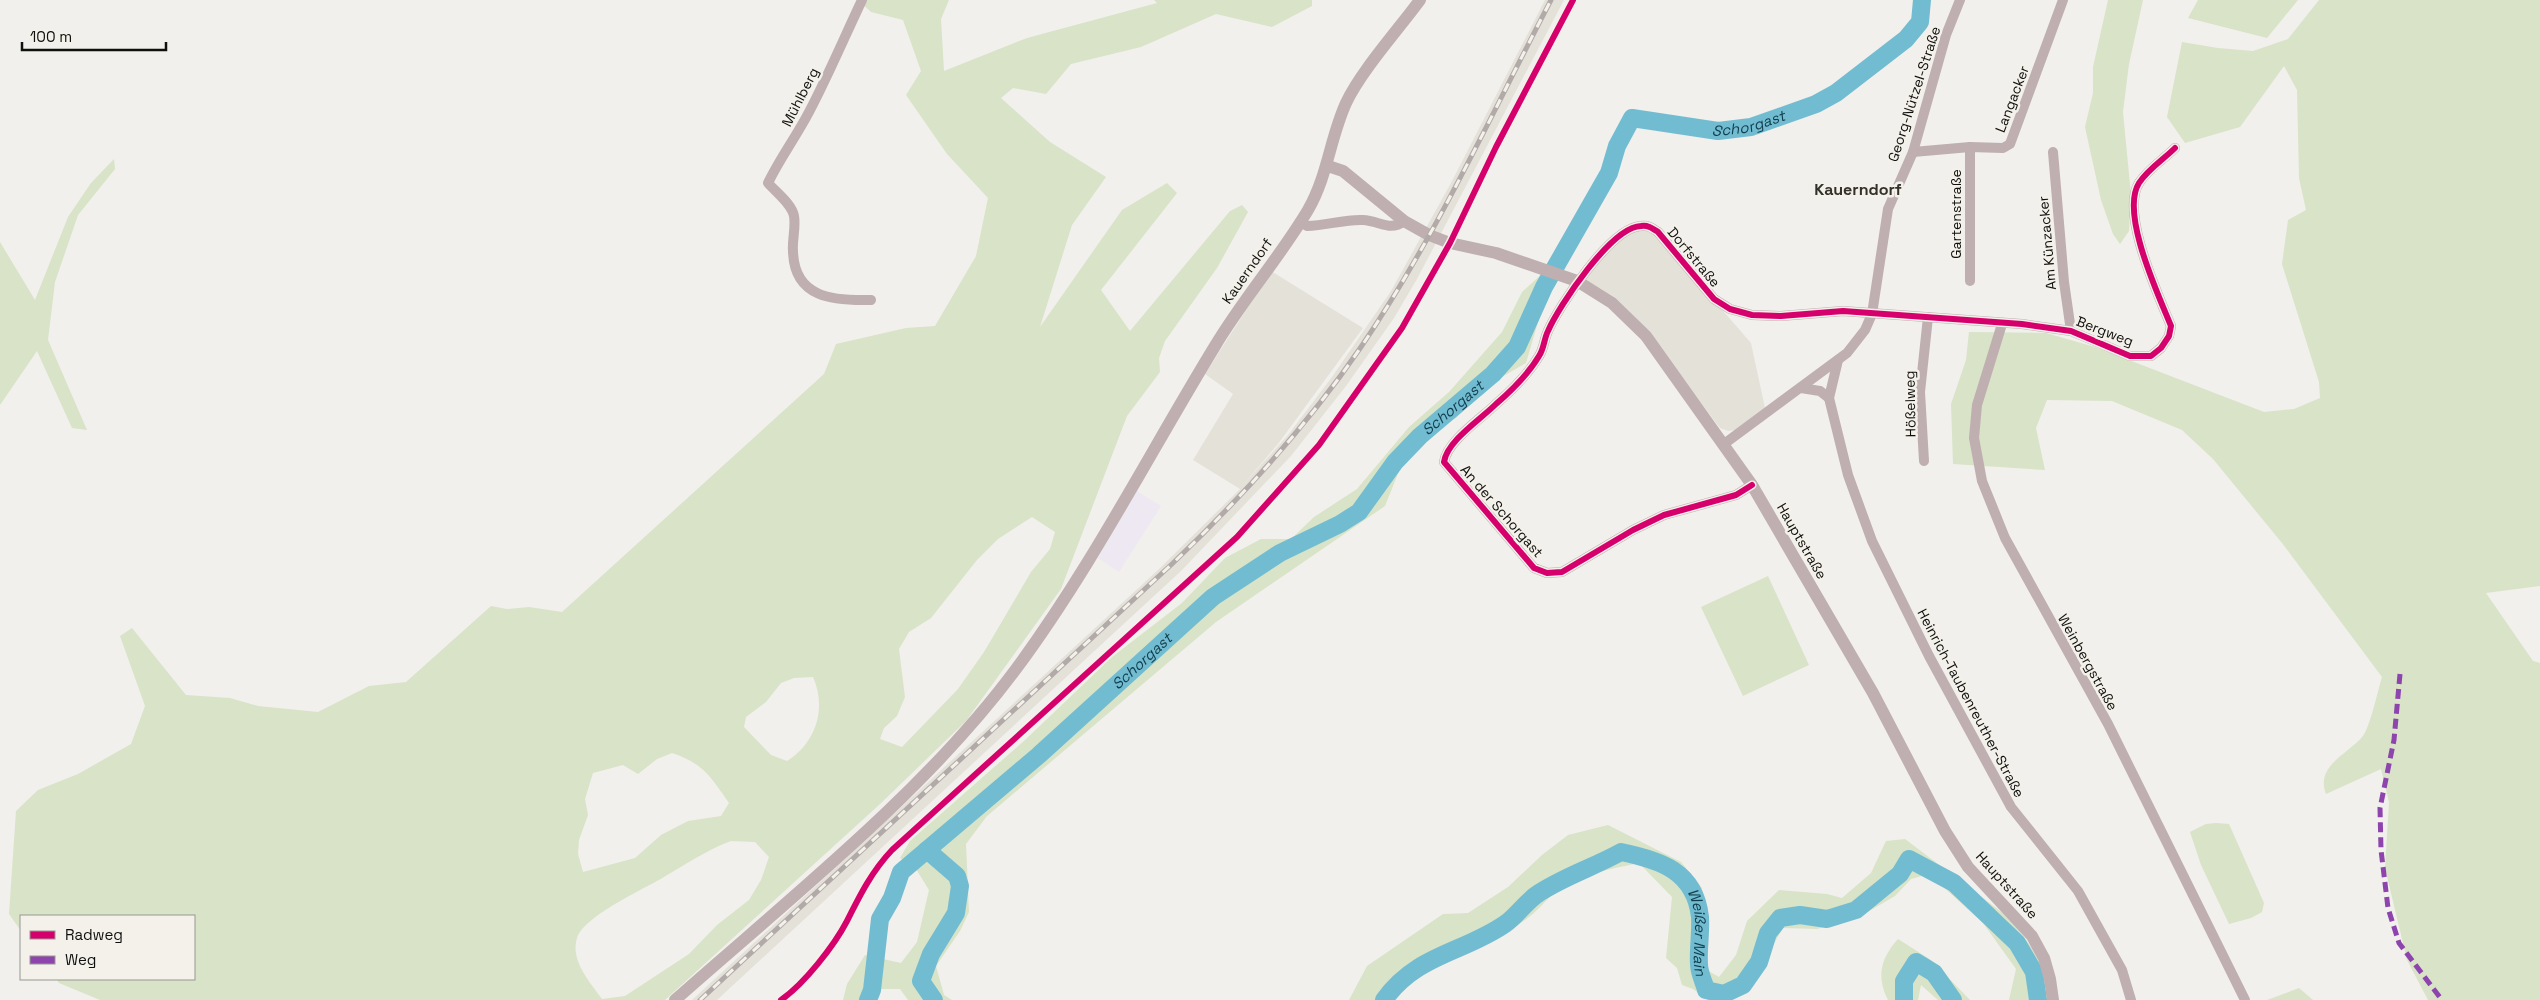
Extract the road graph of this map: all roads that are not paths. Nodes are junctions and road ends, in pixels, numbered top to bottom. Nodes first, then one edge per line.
1 (862, 0) edge
2 (1420, 0) edge
3 (1960, 0) edge
4 (2063, 0) edge
5 (1970, 147) junction
6 (2175, 148) dead end
7 (1913, 152) junction
8 (2053, 152) dead end
9 (1328, 166) junction
10 (1404, 221) junction
11 (1300, 222) junction
12 (1571, 279) junction
13 (1970, 281) dead end
14 (871, 300) dead end
15 (1872, 314) junction
16 (1928, 318) junction
17 (2002, 324) junction
18 (2071, 330) junction
19 (1838, 360) junction
20 (1801, 388) junction
21 (1829, 398) junction
22 (1724, 444) junction
23 (1924, 461) dead end
24 (1752, 486) junction
25 (676, 1000) edge
26 (2053, 1000) edge
27 (2131, 1000) edge
28 (2245, 1000) edge

1 - 14 street, Mühlberg
2 - 9 main road, Kauerndorf
3 - 7 street, Georg-Nützel-Straße
4 - 5 street, Langacker
5 - 7 street, Langacker
5 - 13 street, Gartenstraße
6 - 18 street, Bergweg
7 - 15 street, Georg-Nützel-Straße
8 - 18 street, Am Künzacker
9 - 10 main road, Hauptstraße
9 - 11 main road, Kauerndorf
10 - 11 street
10 - 12 main road, Hauptstraße
11 - 25 main road, Kauerndorf
12 - 15 street, Dorfstraße
12 - 22 main road, Hauptstraße
12 - 24 street, An der Schorgast
15 - 16 street, Bergweg
15 - 19 street
16 - 17 street, Bergweg
16 - 23 street, Hößelweg
17 - 18 street, Bergweg
17 - 28 street, Weinbergstraße
19 - 20 street
19 - 21 street, Heinrich-Taubenreuther-Straße
20 - 21 street
20 - 22 street
21 - 27 street, Heinrich-Taubenreuther-Straße
22 - 24 main road, Hauptstraße
24 - 26 main road, Hauptstraße

